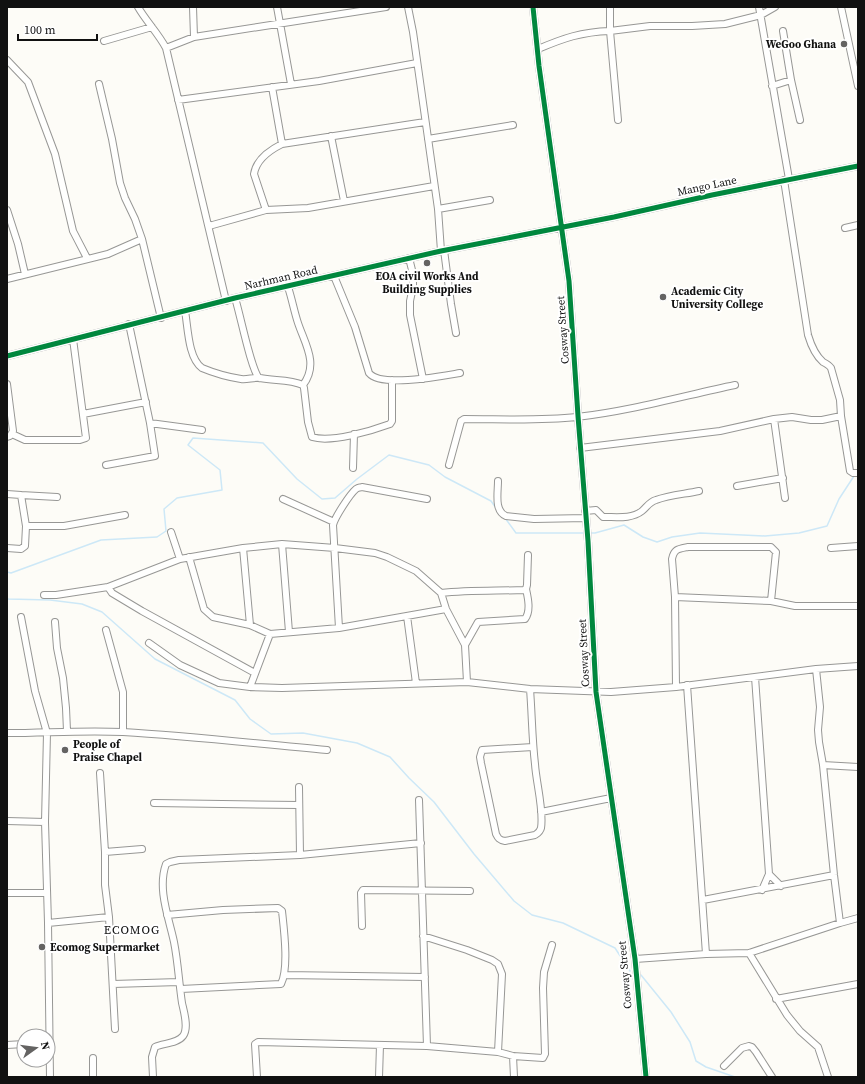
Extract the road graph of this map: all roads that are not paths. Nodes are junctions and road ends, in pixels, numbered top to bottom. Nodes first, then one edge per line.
1 (138, 7) edge
2 (193, 7) edge
3 (277, 7) edge
4 (386, 7) edge
5 (408, 7) edge
6 (533, 7) edge
7 (610, 7) edge
8 (759, 7) edge
9 (775, 7) edge
10 (841, 7) edge
11 (760, 15) junction
12 (280, 23) junction
13 (152, 28) junction
14 (610, 31) junction
15 (783, 31) dead end
16 (194, 37) junction
17 (104, 41) dead end
18 (166, 48) junction
19 (538, 49) junction
20 (7, 60) edge
21 (417, 63) junction
22 (791, 80) junction
23 (99, 84) dead end
24 (291, 84) junction
25 (772, 86) junction
26 (858, 86) edge
27 (272, 87) junction
28 (178, 100) junction
29 (618, 120) dead end
30 (800, 120) dead end
31 (425, 122) junction
32 (513, 125) dead end
33 (331, 136) junction
34 (428, 139) junction
35 (282, 144) junction
36 (858, 166) edge
37 (786, 180) junction
38 (434, 186) junction
39 (490, 200) dead end
40 (344, 201) junction
41 (438, 209) junction
42 (7, 210) edge
43 (266, 210) junction
44 (858, 225) edge
45 (209, 226) junction
46 (561, 226) junction
47 (845, 228) dead end
48 (142, 239) junction
49 (443, 250) junction
50 (87, 258) junction
51 (410, 258) junction
52 (25, 274) junction
53 (334, 276) junction
54 (7, 279) edge
55 (288, 287) junction
56 (235, 298) junction
57 (226, 301) junction
58 (185, 311) junction
59 (161, 318) junction
60 (129, 324) junction
61 (456, 333) dead end
62 (73, 339) junction
63 (7, 356) edge
64 (460, 373) dead end
65 (259, 378) junction
66 (423, 379) junction
67 (392, 380) junction
68 (7, 384) edge
69 (303, 385) junction
70 (735, 385) dead end
71 (146, 402) junction
72 (83, 414) junction
73 (578, 416) junction
74 (841, 416) junction
75 (774, 419) junction
76 (150, 423) junction
77 (202, 430) dead end
78 (354, 434) junction
79 (10, 435) edge
80 (580, 448) junction
81 (106, 465) dead end
82 (450, 465) dead end
83 (353, 468) dead end
84 (858, 473) edge
85 (783, 478) junction
86 (498, 482) dead end
87 (737, 486) dead end
88 (699, 491) dead end
89 (7, 494) edge
90 (21, 495) junction
91 (57, 497) dead end
92 (785, 498) dead end
93 (283, 499) dead end
94 (428, 499) dead end
95 (585, 511) junction
96 (125, 515) dead end
97 (586, 519) junction
98 (334, 522) junction
99 (26, 526) junction
100 (171, 532) dead end
101 (282, 544) junction
102 (858, 546) edge
103 (7, 548) edge
104 (243, 548) junction
105 (335, 548) junction
106 (831, 548) dead end
107 (528, 554) dead end
108 (189, 557) junction
109 (180, 559) junction
110 (108, 587) junction
111 (526, 588) junction
112 (441, 593) junction
113 (44, 595) dead end
114 (675, 597) junction
115 (771, 601) junction
116 (858, 606) edge
117 (446, 609) junction
118 (407, 616) junction
119 (22, 617) dead end
120 (55, 622) dead end
121 (250, 625) junction
122 (339, 628) junction
123 (106, 630) dead end
124 (289, 632) junction
125 (270, 634) junction
126 (149, 644) dead end
127 (465, 645) junction
128 (858, 666) edge
129 (816, 669) junction
130 (255, 673) junction
131 (755, 677) junction
132 (467, 682) junction
133 (416, 683) junction
134 (687, 685) junction
135 (250, 687) junction
136 (676, 687) junction
137 (530, 689) junction
138 (596, 692) junction
139 (67, 731) junction
140 (123, 732) junction
141 (47, 733) junction
142 (7, 734) edge
143 (534, 747) junction
144 (327, 750) dead end
145 (824, 765) junction
146 (858, 768) edge
147 (100, 773) dead end
148 (299, 787) dead end
149 (611, 798) junction
150 (420, 800) dead end
151 (154, 803) dead end
152 (300, 805) junction
153 (541, 812) junction
154 (7, 821) edge
155 (45, 822) junction
156 (422, 843) junction
157 (142, 849) dead end
158 (105, 852) junction
159 (300, 855) junction
160 (769, 874) junction
161 (834, 875) junction
162 (781, 886) junction
163 (422, 890) junction
164 (762, 890) junction
165 (470, 891) dead end
166 (7, 893) edge
167 (47, 893) junction
168 (703, 900) junction
169 (167, 915) junction
170 (109, 916) junction
171 (858, 918) edge
172 (48, 923) junction
173 (840, 923) junction
174 (362, 926) dead end
175 (423, 936) junction
176 (552, 946) dead end
177 (749, 953) junction
178 (706, 954) junction
179 (636, 959) junction
180 (284, 975) junction
181 (425, 977) junction
182 (179, 982) junction
183 (113, 984) junction
184 (858, 984) edge
185 (180, 989) junction
186 (776, 999) junction
187 (48, 1028) edge
188 (115, 1029) dead end
189 (380, 1045) junction
190 (427, 1046) junction
191 (498, 1052) junction
192 (514, 1056) junction
193 (93, 1058) dead end
194 (724, 1066) dead end
195 (93, 1077) edge
196 (153, 1077) edge
197 (257, 1077) edge
198 (379, 1077) edge
199 (514, 1077) edge
200 (646, 1077) edge
201 (772, 1077) edge
202 (828, 1077) edge

1 - 13 street
2 - 16 street
3 - 12 street
4 - 12 street
5 - 21 street
6 - 19 street, Cosway Street
7 - 14 street
8 - 11 street
9 - 11 street
10 - 26 street
11 - 14 street
11 - 25 street
12 - 16 street
12 - 24 street
13 - 17 street
13 - 18 street
14 - 19 street
14 - 29 street
15 - 22 street
16 - 18 street
18 - 28 street
19 - 46 street, Cosway Street
20 - 50 street
21 - 24 street
21 - 31 street
22 - 25 street
22 - 30 street
23 - 48 street
24 - 27 street
25 - 37 street
27 - 28 street
27 - 35 street
28 - 45 street
31 - 33 street
31 - 34 street
32 - 34 street
33 - 35 street
33 - 40 street
34 - 38 street
35 - 43 street
36 - 37 street, Mango Lane
37 - 46 street, Mango Lane
37 - 74 street
38 - 40 street
38 - 41 street
39 - 41 street
40 - 43 street
41 - 49 street
42 - 52 street
43 - 45 street
44 - 47 street
45 - 57 street
46 - 49 street, Narhman Road
46 - 73 street, Cosway Street
48 - 50 street
48 - 59 street
49 - 51 street, Narhman Road
49 - 61 street
50 - 52 street
51 - 53 street, Narhman Road
51 - 66 street
52 - 54 street
53 - 55 street, Narhman Road
53 - 67 street
55 - 56 street, Narhman Road
55 - 69 street
56 - 57 street, Narhman Road
56 - 65 street
57 - 58 street, Narhman Road
58 - 59 street, Narhman Road
58 - 65 street
59 - 60 street, Narhman Road
60 - 62 street, Narhman Road
60 - 71 street
62 - 63 street, Narhman Road
62 - 72 street
64 - 66 street
65 - 69 street
66 - 67 street
67 - 78 street
68 - 79 street
69 - 78 street
70 - 73 street
71 - 72 street
71 - 76 street
72 - 79 street
73 - 80 street, Cosway Street
73 - 82 street
74 - 75 street
74 - 84 street
75 - 80 street
75 - 85 street
76 - 77 street
76 - 81 street
78 - 83 street
80 - 95 street, Cosway Street
85 - 87 street
85 - 92 street
86 - 97 street
88 - 95 street
89 - 90 street
90 - 91 street
90 - 99 street
93 - 98 street
94 - 98 street
95 - 97 street, Cosway Street
96 - 99 street
97 - 138 street, Cosway Street
98 - 105 street
99 - 103 street
100 - 109 street
101 - 104 street
101 - 105 street
101 - 124 street
102 - 106 street
104 - 108 street
104 - 121 street
105 - 112 street
105 - 122 street
107 - 111 street
108 - 109 street
108 - 121 street
109 - 110 street
110 - 113 street
110 - 130 street
111 - 112 street
111 - 127 street
112 - 117 street
114 - 115 street
114 - 115 street
114 - 136 street
115 - 116 street
117 - 118 street
117 - 127 street
118 - 122 street
118 - 133 street
119 - 141 street
120 - 139 street
121 - 125 street
122 - 124 street
123 - 140 street
124 - 125 street
125 - 130 street
126 - 135 street
127 - 132 street
128 - 129 street
129 - 131 street
129 - 145 street
130 - 135 street
131 - 134 street
131 - 160 street
132 - 133 street
132 - 137 street
133 - 135 street
134 - 136 street
134 - 168 street
136 - 138 street
137 - 138 street
137 - 143 street
138 - 149 street, Cosway Street
139 - 140 street
139 - 141 street
140 - 144 street
141 - 142 street
141 - 155 street
143 - 153 street
143 - 153 street
145 - 146 street
145 - 161 street
147 - 158 street
148 - 152 street
149 - 153 street
149 - 179 street, Cosway Street
150 - 156 street
151 - 152 street
152 - 159 street
154 - 155 street
155 - 167 street
156 - 159 street
156 - 163 street
157 - 158 street
158 - 170 street
159 - 169 street
160 - 162 street
160 - 164 street
161 - 162 street
161 - 173 street
162 - 164 street
163 - 165 street
163 - 174 street
163 - 175 street
164 - 168 street
166 - 167 street
167 - 172 street
168 - 178 street
169 - 180 street
169 - 182 street
170 - 172 street
170 - 183 street
171 - 173 street
172 - 187 street
173 - 177 street
175 - 181 street
175 - 191 street
176 - 192 street
177 - 178 street
177 - 186 street
178 - 179 street
179 - 200 street, Cosway Street
180 - 181 street
180 - 185 street
181 - 190 street
182 - 183 street
182 - 185 street
183 - 188 street
184 - 186 street
185 - 196 street
186 - 202 street
189 - 190 street
189 - 197 street
189 - 198 street
190 - 191 street
191 - 192 street
192 - 199 street
193 - 195 street
194 - 201 street

